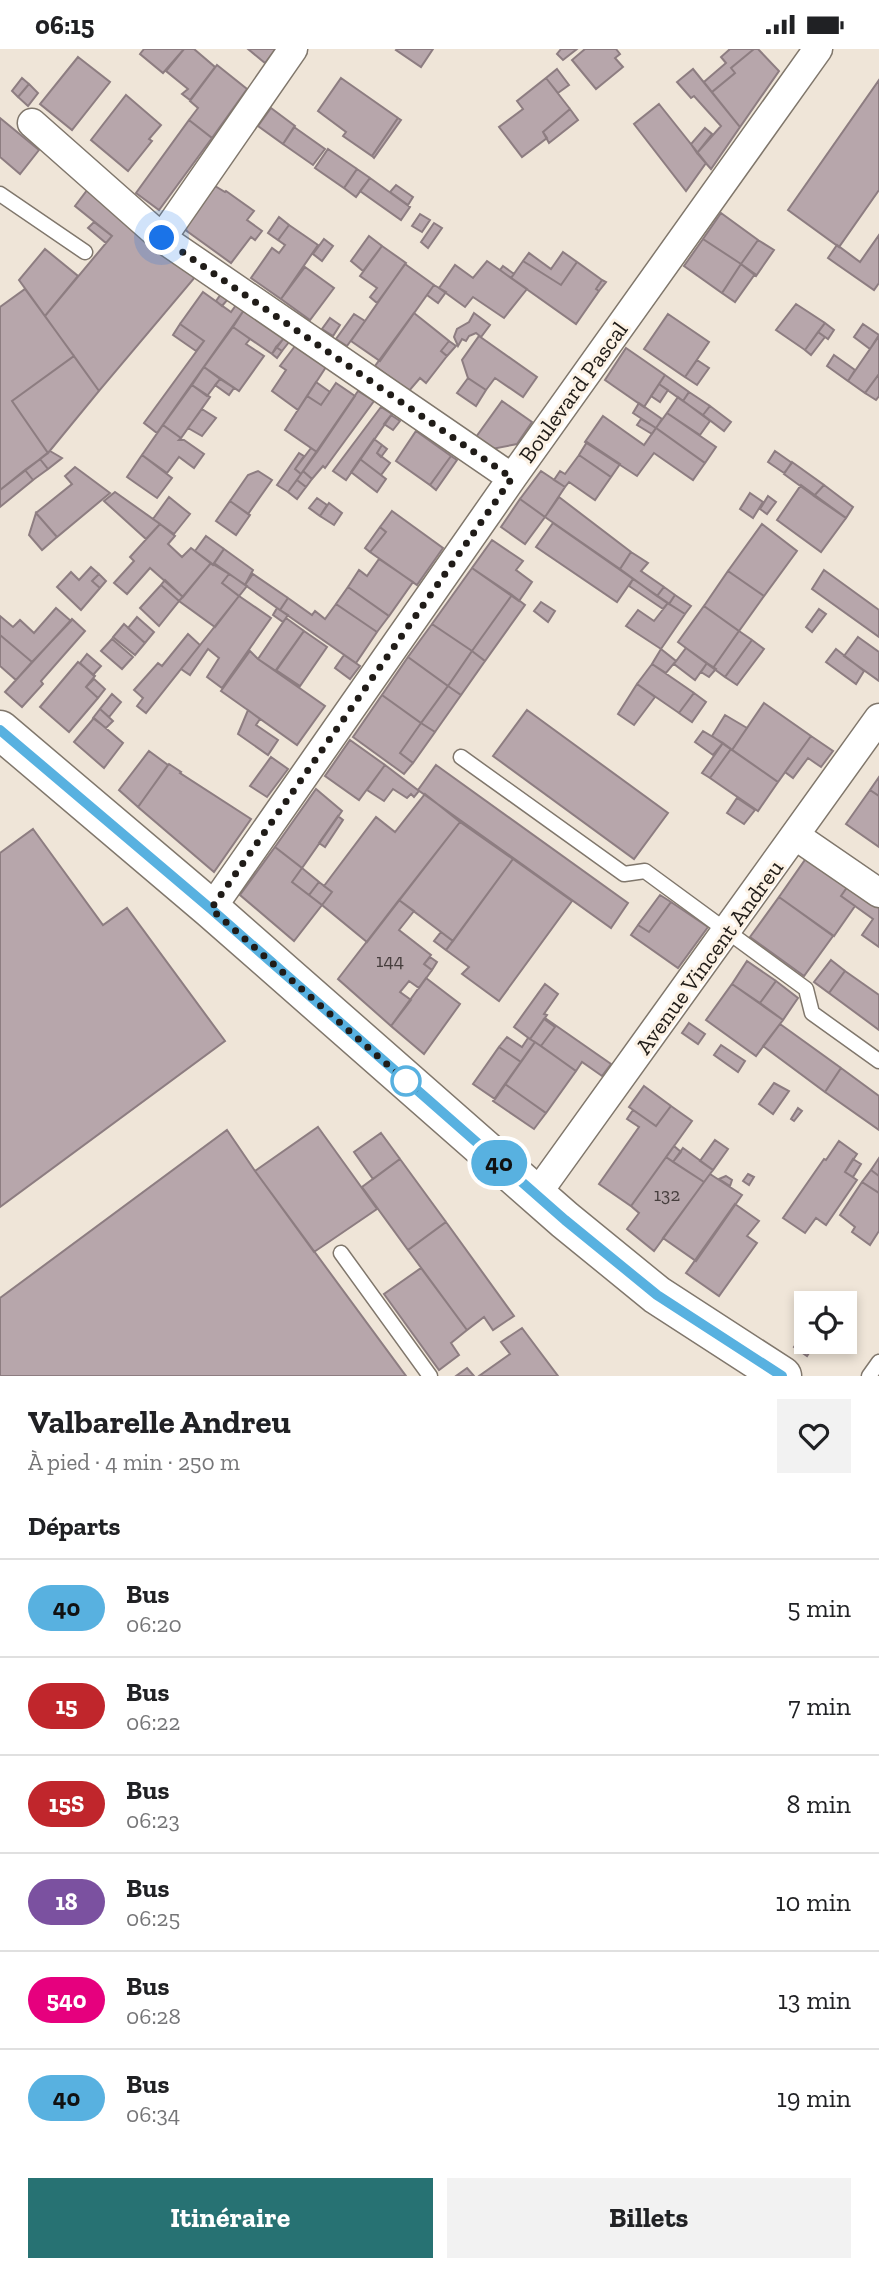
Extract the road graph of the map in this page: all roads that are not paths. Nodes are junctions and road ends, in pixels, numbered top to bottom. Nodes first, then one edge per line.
1 (293, 49) edge
2 (818, 49) edge
3 (32, 123) dead end
4 (3, 199) edge
5 (162, 238) junction
6 (85, 252) dead end
7 (512, 478) junction
8 (879, 718) edge
9 (0, 730) edge
10 (461, 757) dead end
11 (796, 836) junction
12 (879, 893) edge
13 (211, 909) junction
14 (727, 932) junction
15 (879, 1061) edge
16 (536, 1195) junction
17 (341, 1253) dead end
18 (879, 1362) edge
19 (430, 1376) edge
20 (782, 1376) edge
21 (869, 1376) edge

1 - 5 street
2 - 7 street, Boulevard Pascal
3 - 5 street
4 - 6 lane
5 - 7 street
7 - 13 street, Boulevard Pascal
8 - 11 street, Avenue Vincent Andreu
9 - 13 street
10 - 14 lane
11 - 12 street
11 - 14 street, Avenue Vincent Andreu
13 - 16 street
14 - 15 lane
14 - 16 street, Avenue Vincent Andreu
16 - 20 street
17 - 19 lane
18 - 21 lane

